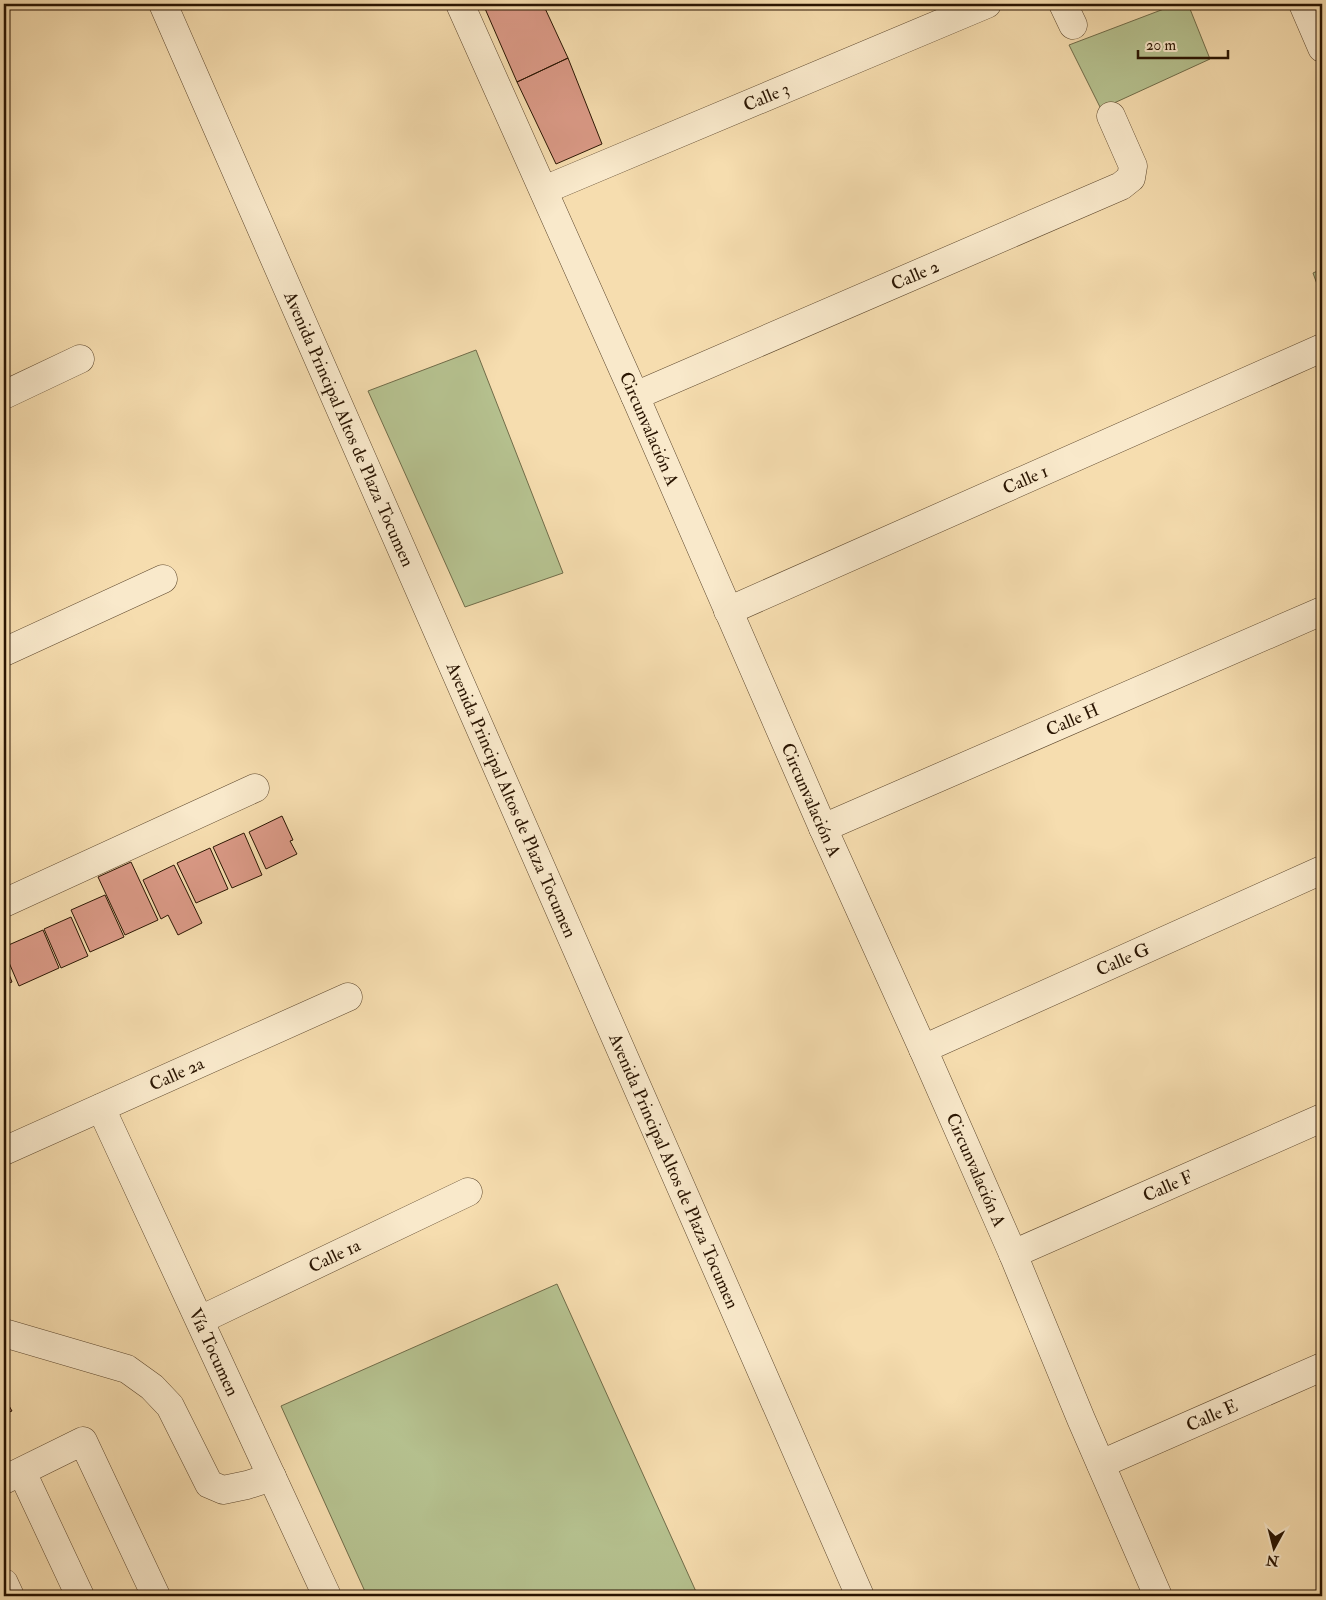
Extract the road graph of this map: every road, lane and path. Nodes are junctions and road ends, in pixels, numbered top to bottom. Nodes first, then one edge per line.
1 (163, 4) edge
2 (460, 4) edge
3 (987, 4) edge
4 (1303, 4) edge
5 (1322, 48) edge
6 (1111, 116) dead end
7 (544, 190) junction
8 (1322, 348) edge
9 (80, 359) dead end
10 (4, 395) edge
11 (635, 396) junction
12 (163, 579) dead end
13 (728, 610) junction
14 (1322, 611) edge
15 (4, 652) edge
16 (255, 788) dead end
17 (823, 828) junction
18 (1322, 870) edge
19 (4, 903) edge
20 (348, 997) dead end
21 (923, 1049) junction
22 (101, 1108) junction
23 (1322, 1118) edge
24 (4, 1150) edge
25 (468, 1192) dead end
26 (1013, 1254) junction
27 (200, 1320) junction
28 (4, 1333) edge
29 (1322, 1367) edge
30 (1101, 1464) junction
31 (13, 1476) edge
32 (272, 1477) junction
33 (4, 1583) edge
34 (322, 1595) edge
35 (10, 1596) edge
36 (80, 1596) edge
37 (156, 1596) edge
38 (860, 1596) edge
39 (1158, 1596) edge

1 - 38 street, Avenida Principal Altos de Plaza Tocumen
2 - 7 street, Circunvalación A
3 - 7 street, Calle 3
4 - 5 street
6 - 11 street, Calle 2
7 - 11 street, Circunvalación A
8 - 13 street, Calle 1
9 - 10 street
11 - 13 street, Circunvalación A
12 - 15 street
13 - 17 street, Circunvalación A
14 - 17 street, Calle H
16 - 19 street
17 - 21 street, Circunvalación A
18 - 21 street, Calle G
20 - 22 street, Calle 2a
21 - 26 street, Circunvalación A
22 - 24 street, Calle 2a
22 - 27 street, Vía Tocumen
23 - 26 street, Calle F
25 - 27 street, Calle 1a
26 - 30 street, Circunvalación A
27 - 32 street, Vía Tocumen
28 - 32 street
29 - 30 street, Calle E
30 - 39 street, Circunvalación A
31 - 36 street
31 - 37 street
32 - 34 street, Vía Tocumen
33 - 35 street

